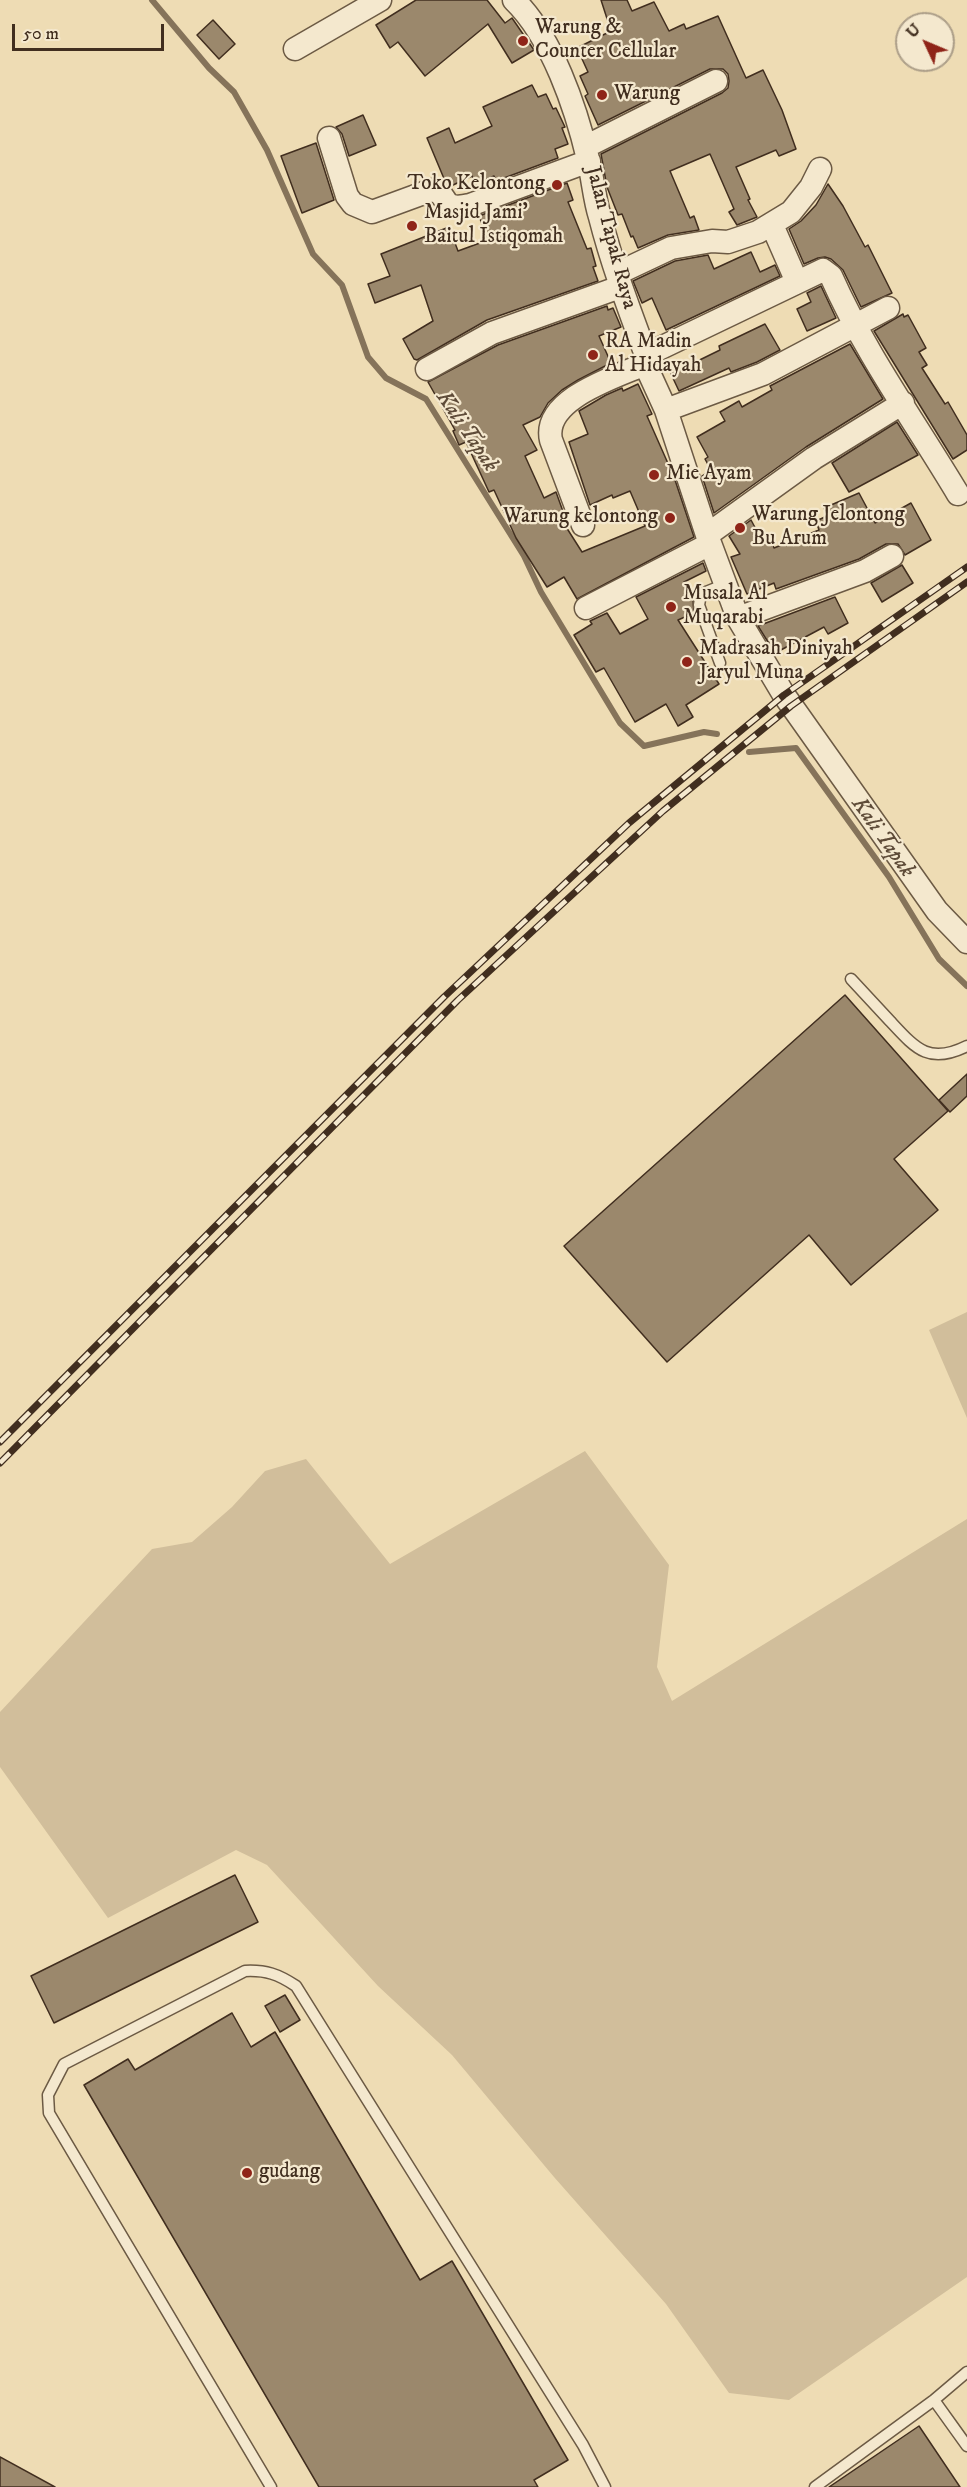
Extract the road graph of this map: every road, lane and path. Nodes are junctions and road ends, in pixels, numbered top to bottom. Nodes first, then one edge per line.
1 (380, 0) edge
2 (514, 0) edge
3 (296, 49) dead end
4 (716, 81) dead end
5 (329, 138) dead end
6 (587, 154) junction
7 (820, 169) dead end
8 (772, 225) junction
9 (619, 280) junction
10 (797, 282) junction
11 (888, 308) dead end
12 (855, 326) junction
13 (645, 359) junction
14 (427, 369) dead end
15 (903, 403) junction
16 (666, 410) junction
17 (958, 494) dead end
18 (583, 525) dead end
19 (709, 540) junction
20 (892, 556) dead end
21 (726, 584) junction
22 (586, 609) dead end
23 (738, 618) junction
24 (720, 663) dead end
25 (967, 942) edge
26 (851, 979) dead end
27 (967, 1046) edge
28 (967, 2372) edge
29 (934, 2400) junction
30 (967, 2446) edge
31 (271, 2487) edge
32 (605, 2487) edge
33 (815, 2487) edge

1 - 3 street
2 - 6 street, Jalan Tapak Raya
4 - 6 street
5 - 6 street
6 - 9 street, Jalan Tapak Raya
7 - 8 street
8 - 9 street
8 - 10 street
9 - 13 street, Jalan Tapak Raya
9 - 14 street
10 - 12 street
10 - 13 street
11 - 12 street
12 - 15 street
12 - 16 street
13 - 16 street, Jalan Tapak Raya
13 - 18 street
15 - 17 street
15 - 19 street
16 - 19 street, Jalan Tapak Raya
19 - 21 street, Jalan Tapak Raya
19 - 22 street
20 - 23 street
21 - 23 street, Jalan Tapak Raya
21 - 24 lane
23 - 25 street, Jalan Tapak Raya
26 - 27 lane
28 - 29 lane
29 - 30 lane
29 - 33 lane
31 - 32 lane

